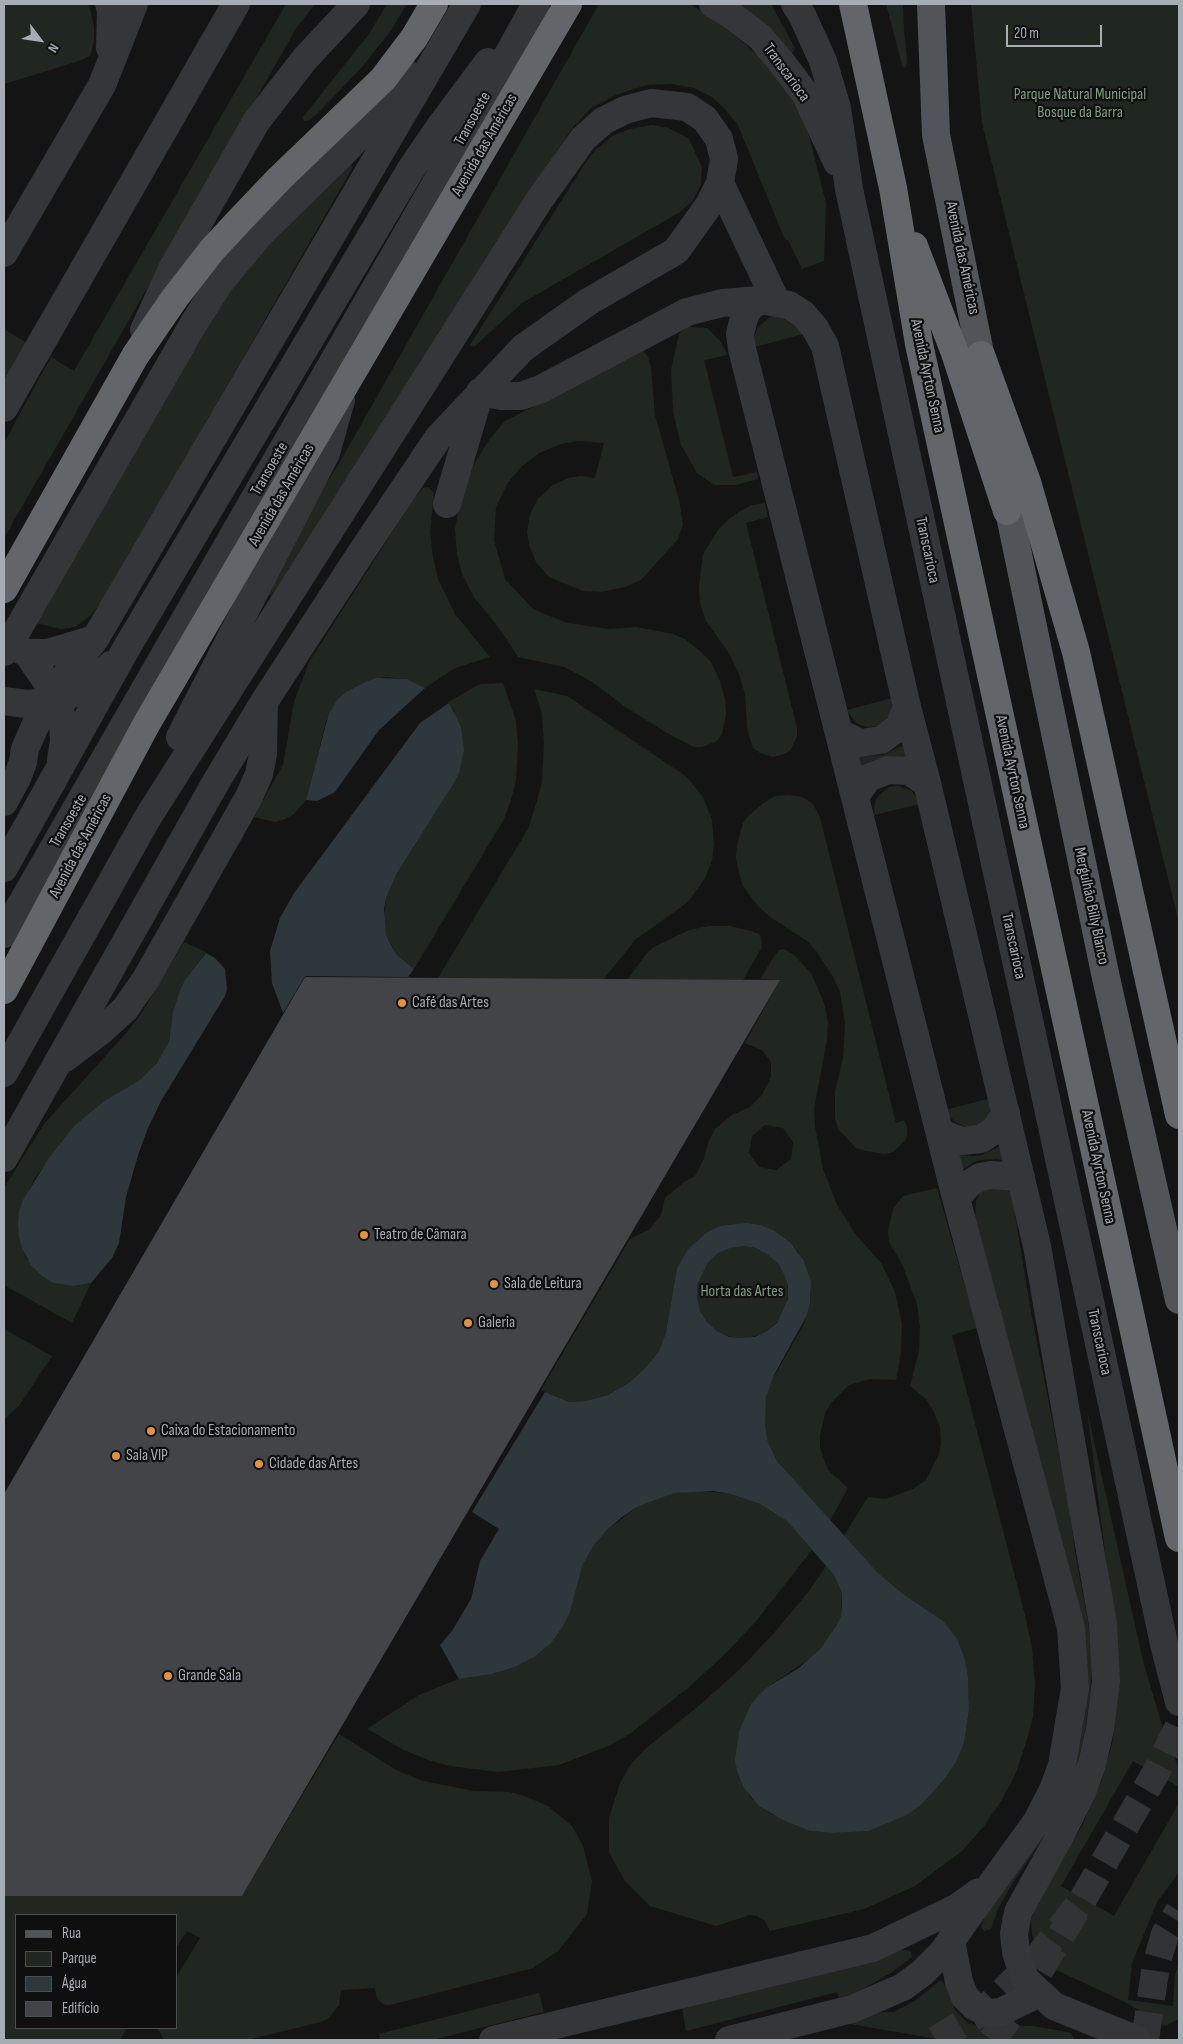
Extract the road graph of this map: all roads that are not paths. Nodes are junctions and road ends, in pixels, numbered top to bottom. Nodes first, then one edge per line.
1 (109, 4) edge
2 (134, 4) edge
3 (236, 4) edge
4 (356, 4) edge
5 (434, 4) edge
6 (467, 4) edge
7 (535, 4) edge
8 (568, 4) edge
9 (713, 4) edge
10 (795, 4) edge
11 (853, 4) edge
12 (930, 4) edge
13 (442, 48) junction
14 (109, 67) junction
15 (720, 183) junction
16 (893, 188) junction
17 (849, 189) junction
18 (4, 253) edge
19 (769, 301) junction
20 (981, 355) junction
21 (135, 356) junction
22 (347, 382) junction
23 (480, 392) junction
24 (4, 408) edge
25 (447, 504) dead end
26 (1007, 511) junction
27 (4, 589) edge
28 (95, 639) junction
29 (13, 643) edge
30 (127, 648) junction
31 (54, 698) junction
32 (4, 701) edge
33 (264, 702) junction
34 (907, 707) junction
35 (4, 710) edge
36 (840, 734) junction
37 (25, 749) junction
38 (60, 767) junction
39 (927, 783) junction
40 (855, 796) junction
41 (4, 802) edge
42 (148, 817) junction
43 (4, 868) edge
44 (4, 934) edge
45 (4, 990) edge
46 (57, 1064) junction
47 (4, 1073) edge
48 (1006, 1114) junction
49 (1179, 1115) edge
50 (940, 1133) junction
51 (4, 1158) edge
52 (1021, 1177) junction
53 (956, 1198) junction
54 (1179, 1300) edge
55 (1179, 1538) edge
56 (1179, 1702) edge
57 (992, 1882) junction
58 (951, 1940) junction
59 (1039, 1993) junction
60 (493, 2040) edge
61 (729, 2040) edge
62 (1137, 2040) edge

1 - 14 lane
2 - 14 lane
3 - 24 lane
4 - 21 lane
5 - 21 highway
6 - 13 lane
7 - 30 lane, Transoeste
7 - 44 lane, Transoeste
8 - 22 highway, Avenida das Américas
9 - 17 lane, Transcarioca
10 - 17 lane, Transcarioca
11 - 16 highway, Avenida Ayrton Senna
12 - 20 main road, Avenida das Américas
13 - 28 lane
13 - 29 lane
14 - 18 lane
15 - 19 lane
15 - 23 lane
15 - 42 lane
16 - 26 highway
16 - 55 highway, Avenida Ayrton Senna
17 - 56 lane, Transcarioca
19 - 23 lane
19 - 34 lane
19 - 36 lane
20 - 26 main road, Avenida das Américas
20 - 49 highway
21 - 27 highway
22 - 42 lane
22 - 45 highway, Avenida das Américas
23 - 25 lane
23 - 33 lane
26 - 54 main road, Mergulhão Billy Blanco
28 - 29 lane
28 - 31 lane
29 - 31 lane, Transoeste
30 - 31 lane, Transoeste
30 - 38 lane, Transoeste
31 - 32 lane, Transoeste
31 - 37 lane
31 - 38 lane, Transoeste
33 - 46 lane
33 - 46 lane
34 - 36 lane
34 - 39 lane
35 - 37 lane
36 - 40 lane
37 - 41 lane
38 - 43 lane, Transoeste
39 - 40 lane
39 - 48 lane
40 - 50 lane
42 - 47 lane
46 - 51 lane
48 - 50 lane
48 - 52 lane
50 - 53 lane
52 - 53 lane
52 - 59 lane
53 - 57 lane
57 - 58 lane
57 - 60 lane
58 - 59 lane
58 - 61 lane
59 - 62 lane

